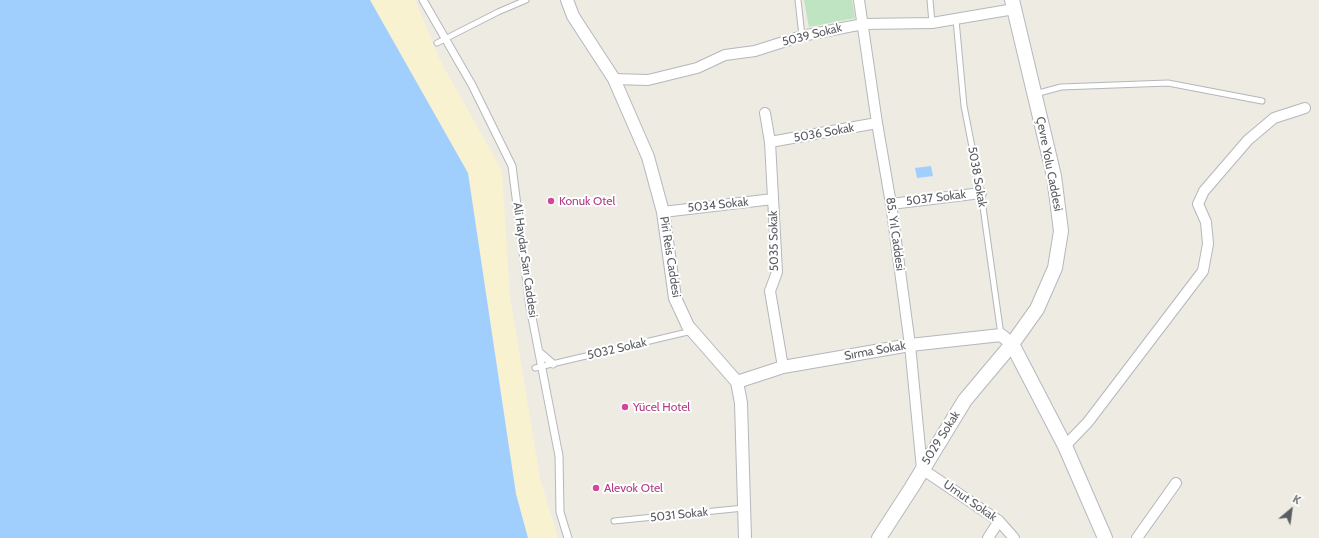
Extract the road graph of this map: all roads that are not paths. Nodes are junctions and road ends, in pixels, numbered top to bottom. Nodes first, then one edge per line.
1 (423, 0) edge
2 (526, 0) edge
3 (567, 0) edge
4 (798, 0) edge
5 (859, 0) edge
6 (930, 0) edge
7 (1013, 5) edge
8 (956, 20) junction
9 (932, 23) junction
10 (863, 24) junction
11 (802, 36) junction
12 (445, 38) junction
13 (437, 43) dead end
14 (614, 79) junction
15 (1034, 94) junction
16 (1262, 100) dead end
17 (1305, 108) dead end
18 (765, 113) dead end
19 (877, 123) junction
20 (770, 142) junction
21 (981, 193) junction
22 (773, 199) junction
23 (891, 204) junction
24 (663, 212) junction
25 (693, 331) junction
26 (1000, 335) junction
27 (1012, 344) junction
28 (910, 345) junction
29 (539, 352) junction
30 (553, 364) junction
31 (538, 367) junction
32 (783, 367) junction
33 (737, 382) junction
34 (1065, 446) junction
35 (922, 469) junction
36 (1176, 482) dead end
37 (744, 508) junction
38 (614, 521) dead end
39 (1000, 521) junction
40 (568, 538) edge
41 (745, 538) edge
42 (878, 538) edge
43 (988, 538) edge
44 (1014, 538) edge
45 (1105, 538) edge
46 (1136, 538) edge

1 - 12 street, Ali Haydar Sarı Caddesi
2 - 12 lane
3 - 14 street, Piri Reis Caddesi
4 - 11 lane
5 - 10 street, 85. Yıl Caddesi
6 - 9 lane
7 - 8 street, 5039 Sokak
7 - 15 main road, Çevre Yolu Caddesi
8 - 9 street, 5039 Sokak
8 - 21 lane, 5038 Sokak
9 - 10 street, 5039 Sokak
10 - 11 street, 5039 Sokak
10 - 19 street, 85. Yıl Caddesi
11 - 14 street, 5039 Sokak
12 - 13 lane
12 - 29 street, Ali Haydar Sarı Caddesi
14 - 24 street, Piri Reis Caddesi
15 - 16 lane
15 - 27 main road, Çevre Yolu Caddesi
17 - 34 street
18 - 20 street, 5035 Sokak
19 - 20 street, 5036 Sokak
19 - 23 street, 85. Yıl Caddesi
20 - 22 street, 5035 Sokak
21 - 23 street, 5037 Sokak
21 - 26 lane, 5038 Sokak
22 - 24 street, 5034 Sokak
22 - 32 street, 5035 Sokak
23 - 28 street, 85. Yıl Caddesi
24 - 25 street, Piri Reis Caddesi
25 - 30 lane, 5032 Sokak
25 - 33 street, Piri Reis Caddesi
26 - 27 street
26 - 28 street, Sırma Sokak
27 - 34 main road
27 - 35 main road, 5029 Sokak
28 - 32 street, Sırma Sokak
28 - 35 street, 85. Yıl Caddesi
29 - 30 street
29 - 31 street, Ali Haydar Sarı Caddesi
30 - 31 lane, 5032 Sokak
31 - 40 street, Ali Haydar Sarı Caddesi
32 - 33 street, Sırma Sokak
33 - 37 street
34 - 45 main road
35 - 39 street, Umut Sokak
35 - 42 main road, 5029 Sokak
36 - 46 street
37 - 38 lane, 5031 Sokak
37 - 41 street
39 - 43 street
39 - 44 street, Umut Sokak

